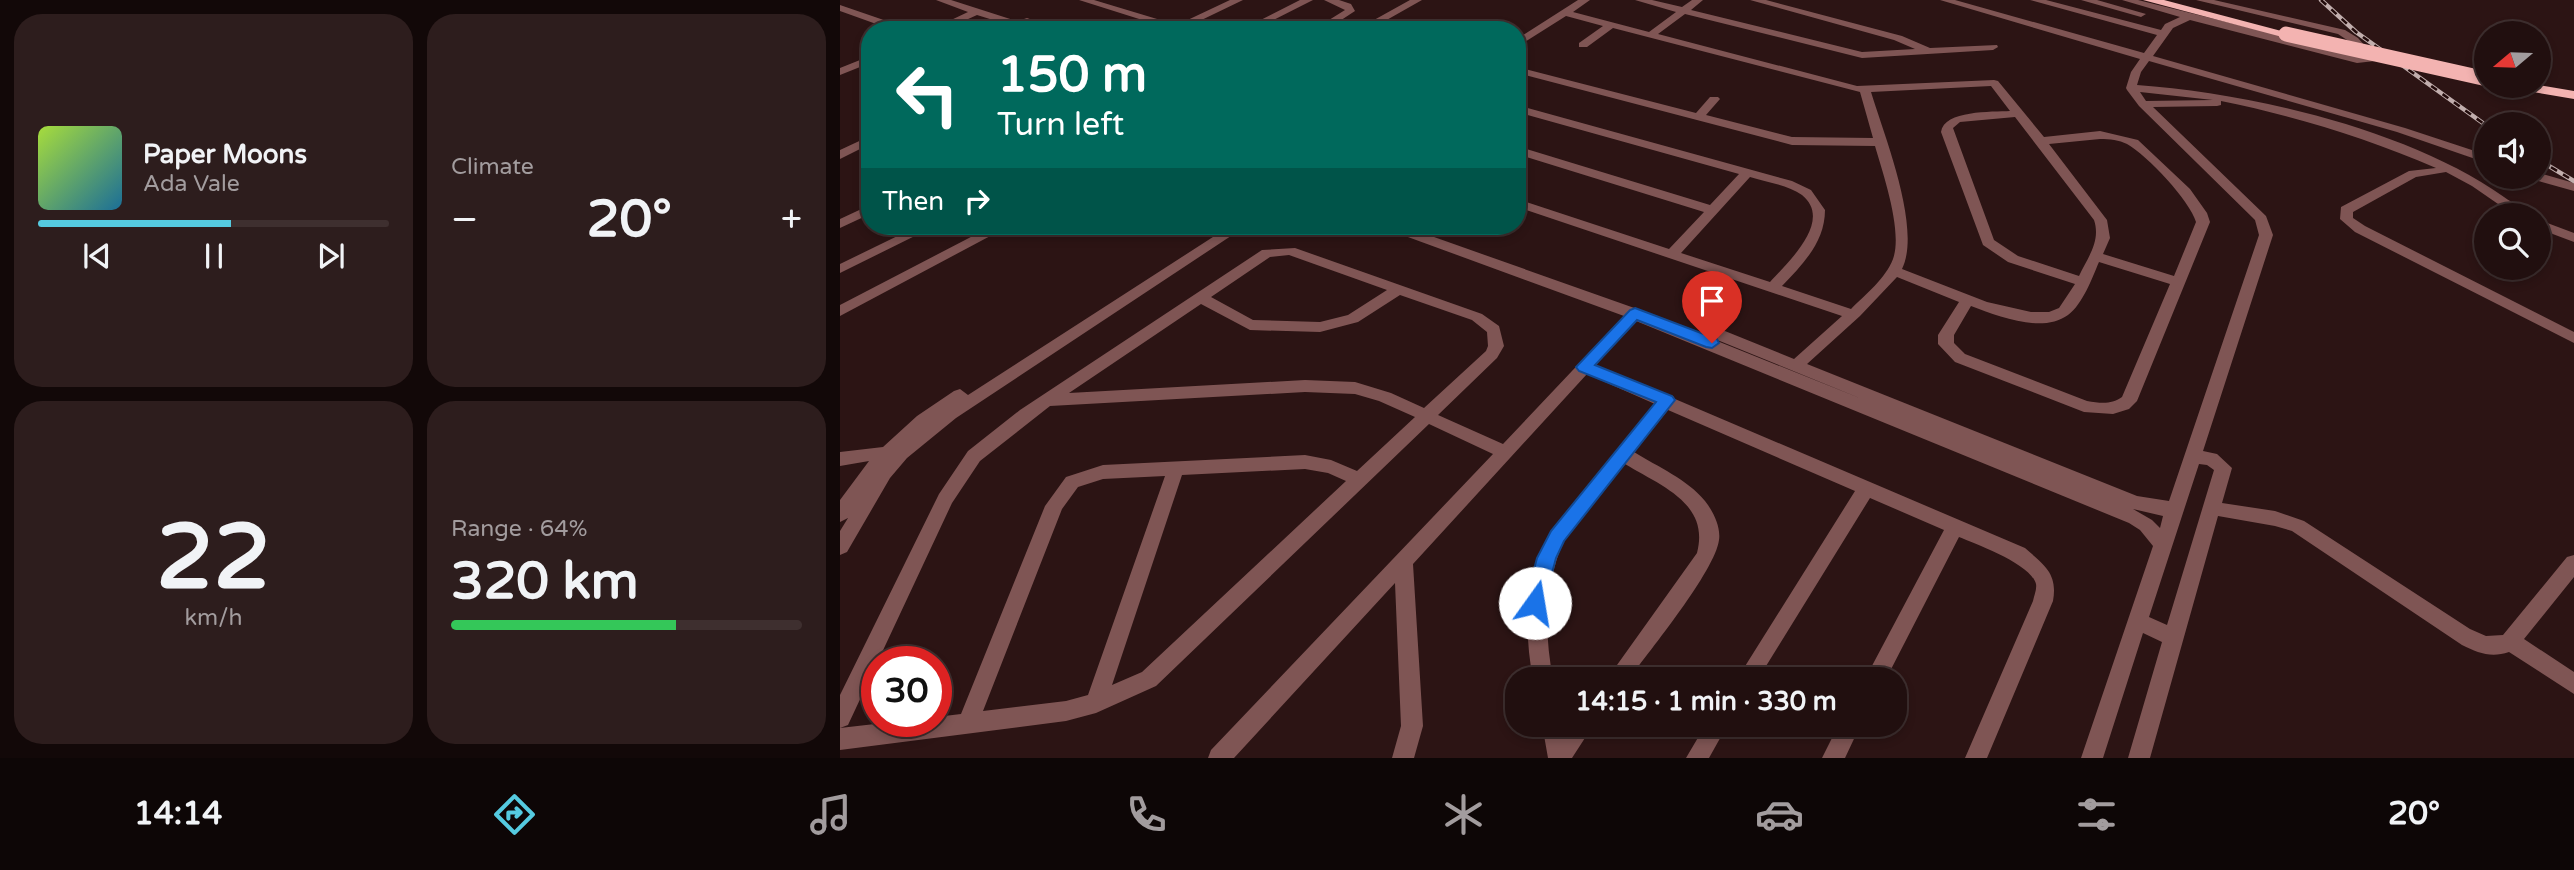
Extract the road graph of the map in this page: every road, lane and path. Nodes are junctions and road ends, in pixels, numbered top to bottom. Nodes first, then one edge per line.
1 (944, 0) edge
2 (961, 0) edge
3 (1084, 0) edge
4 (1209, 0) edge
5 (1238, 0) edge
6 (1308, 0) edge
7 (1329, 0) edge
8 (1417, 0) edge
9 (1429, 0) edge
10 (1573, 0) edge
11 (1586, 0) edge
12 (1640, 0) edge
13 (1698, 0) edge
14 (1755, 0) edge
15 (1945, 0) edge
16 (2035, 0) edge
17 (2086, 0) edge
18 (2127, 0) edge
19 (2149, 0) edge
20 (2174, 0) edge
21 (2202, 0) edge
22 (1227, 5) junction
23 (840, 8) edge
24 (977, 11) junction
25 (1682, 12) junction
26 (1564, 13) junction
27 (2190, 16) junction
28 (1016, 20) junction
29 (877, 21) edge
30 (955, 21) edge
31 (1020, 21) edge
32 (1154, 21) edge
33 (1196, 21) edge
34 (1265, 21) edge
35 (1333, 21) edge
36 (1378, 21) edge
37 (1390, 21) edge
38 (2173, 22) junction
39 (1611, 25) junction
40 (2287, 30) junction
41 (1526, 32) edge
42 (2164, 34) junction
43 (1653, 38) junction
44 (1583, 45) dead end
45 (1993, 47) dead end
46 (1931, 51) junction
47 (2148, 58) junction
48 (861, 64) edge
49 (2474, 69) edge
50 (840, 72) edge
51 (1526, 75) edge
52 (2474, 76) edge
53 (2552, 84) edge
54 (2131, 88) junction
55 (2574, 88) edge
56 (1865, 90) junction
57 (2552, 91) edge
58 (2574, 95) edge
59 (1714, 99) dead end
60 (2244, 102) junction
61 (2143, 104) junction
62 (1526, 111) edge
63 (2020, 113) junction
64 (1698, 117) junction
65 (2042, 141) junction
66 (1878, 142) junction
67 (861, 144) edge
68 (1526, 153) edge
69 (2404, 153) junction
70 (840, 155) edge
71 (2474, 155) edge
72 (2451, 171) junction
73 (1747, 173) junction
74 (2413, 174) junction
75 (2551, 180) edge
76 (2574, 187) edge
77 (2506, 203) edge
78 (1526, 206) edge
79 (1712, 210) junction
80 (861, 214) edge
81 (840, 224) edge
82 (2551, 229) edge
83 (907, 235) edge
84 (971, 235) edge
85 (985, 235) edge
86 (1210, 235) edge
87 (1225, 235) edge
88 (1426, 235) edge
89 (1443, 235) edge
90 (2574, 238) edge
91 (1479, 250) junction
92 (1673, 253) junction
93 (2095, 256) junction
94 (840, 269) edge
95 (1895, 271) junction
96 (2081, 281) junction
97 (2179, 282) junction
98 (1772, 288) junction
99 (1397, 290) junction
100 (1201, 297) junction
101 (1969, 298) junction
102 (840, 304) edge
103 (840, 311) edge
104 (1635, 313) junction
105 (1846, 318) junction
106 (2574, 338) edge
107 (1715, 339) junction
108 (1797, 365) junction
109 (1584, 367) junction
110 (1047, 400) junction
111 (1667, 400) junction
112 (1427, 415) junction
113 (1931, 426) junction
114 (1505, 452) junction
115 (884, 453) junction
116 (1623, 454) junction
117 (2191, 456) junction
118 (840, 459) edge
119 (1176, 468) junction
120 (1360, 480) junction
121 (1867, 487) junction
122 (847, 490) edge
123 (2114, 501) junction
124 (2213, 507) junction
125 (2174, 508) junction
126 (840, 515) edge
127 (1955, 526) junction
128 (2162, 543) junction
129 (840, 547) edge
130 (1403, 561) junction
131 (2574, 563) edge
132 (2137, 621) junction
133 (2174, 638) junction
134 (2510, 641) junction
135 (1541, 667) edge
136 (1626, 667) edge
137 (1754, 667) edge
138 (1881, 667) edge
139 (2574, 684) edge
140 (1096, 703) junction
141 (840, 719) edge
142 (967, 725) junction
143 (1556, 737) edge
144 (1575, 737) edge
145 (1710, 737) edge
146 (1844, 737) edge
147 (840, 739) edge
148 (1560, 757) edge
149 (1219, 758) edge
150 (1403, 758) edge
151 (1697, 758) edge
152 (1833, 758) edge
153 (1976, 758) edge
154 (2092, 758) edge
155 (2139, 758) edge

1 - 24 street
2 - 28 street
3 - 32 street
4 - 22 street
5 - 22 street
6 - 34 street
7 - 35 street
8 - 36 street
9 - 37 street
10 - 41 street
11 - 26 street
12 - 25 street
13 - 25 street
14 - 46 street
15 - 47 street
16 - 42 street
17 - 38 street
18 - 27 street
19 - 40 highway
20 - 40 highway
21 - 27 street
22 - 33 street
23 - 29 street
24 - 28 street
24 - 30 street
25 - 43 street
25 - 46 street
26 - 39 street
26 - 41 street
27 - 38 street
28 - 31 street
38 - 42 street
39 - 43 street
39 - 44 street
40 - 49 highway
40 - 52 highway, bridge
42 - 47 street
43 - 56 street
45 - 46 street
47 - 54 street
47 - 71 street
48 - 50 street
51 - 64 street
53 - 55 highway
54 - 60 street
54 - 61 street
56 - 63 street
56 - 66 street
57 - 58 highway
59 - 64 street
60 - 61 street
60 - 69 street
61 - 117 street
62 - 73 street
63 - 65 street
63 - 96 street
64 - 66 street
65 - 93 street
65 - 97 street
66 - 95 street
67 - 70 street
68 - 79 street
69 - 72 street
69 - 74 street
72 - 74 street
72 - 77 street
73 - 79 street
73 - 98 street
74 - 106 street
75 - 76 street
78 - 92 street
79 - 92 street
80 - 81 street
82 - 90 street
83 - 94 street
84 - 102 street
85 - 103 street
86 - 115 street
87 - 129 street
88 - 91 street
89 - 91 street
91 - 104 street
91 - 107 street
92 - 98 street
93 - 96 street
93 - 97 street
95 - 101 street
95 - 105 street
96 - 101 street
97 - 101 street
98 - 105 street
99 - 100 street
99 - 100 street
99 - 112 street
100 - 110 street
104 - 107 street
104 - 109 street
105 - 108 street
107 - 108 street
107 - 113 street
108 - 113 street
109 - 111 street
109 - 114 street
110 - 112 street
110 - 141 street
111 - 116 street
111 - 121 street
112 - 114 street
112 - 120 street
113 - 123 street
114 - 130 street
115 - 118 street
115 - 122 street
116 - 135 street
116 - 136 street
117 - 124 street
117 - 125 street
119 - 120 street
119 - 140 street
119 - 142 street
120 - 140 street
121 - 127 street
121 - 137 street
122 - 126 street
123 - 125 street
123 - 128 street
124 - 133 street
124 - 134 street
125 - 128 street
127 - 138 street
127 - 153 street
128 - 132 street
130 - 149 street
130 - 150 street
131 - 134 street
132 - 133 street
132 - 154 street
133 - 155 street
134 - 139 street
140 - 142 street
142 - 147 street
143 - 148 street
144 - 148 street
145 - 151 street
146 - 152 street

